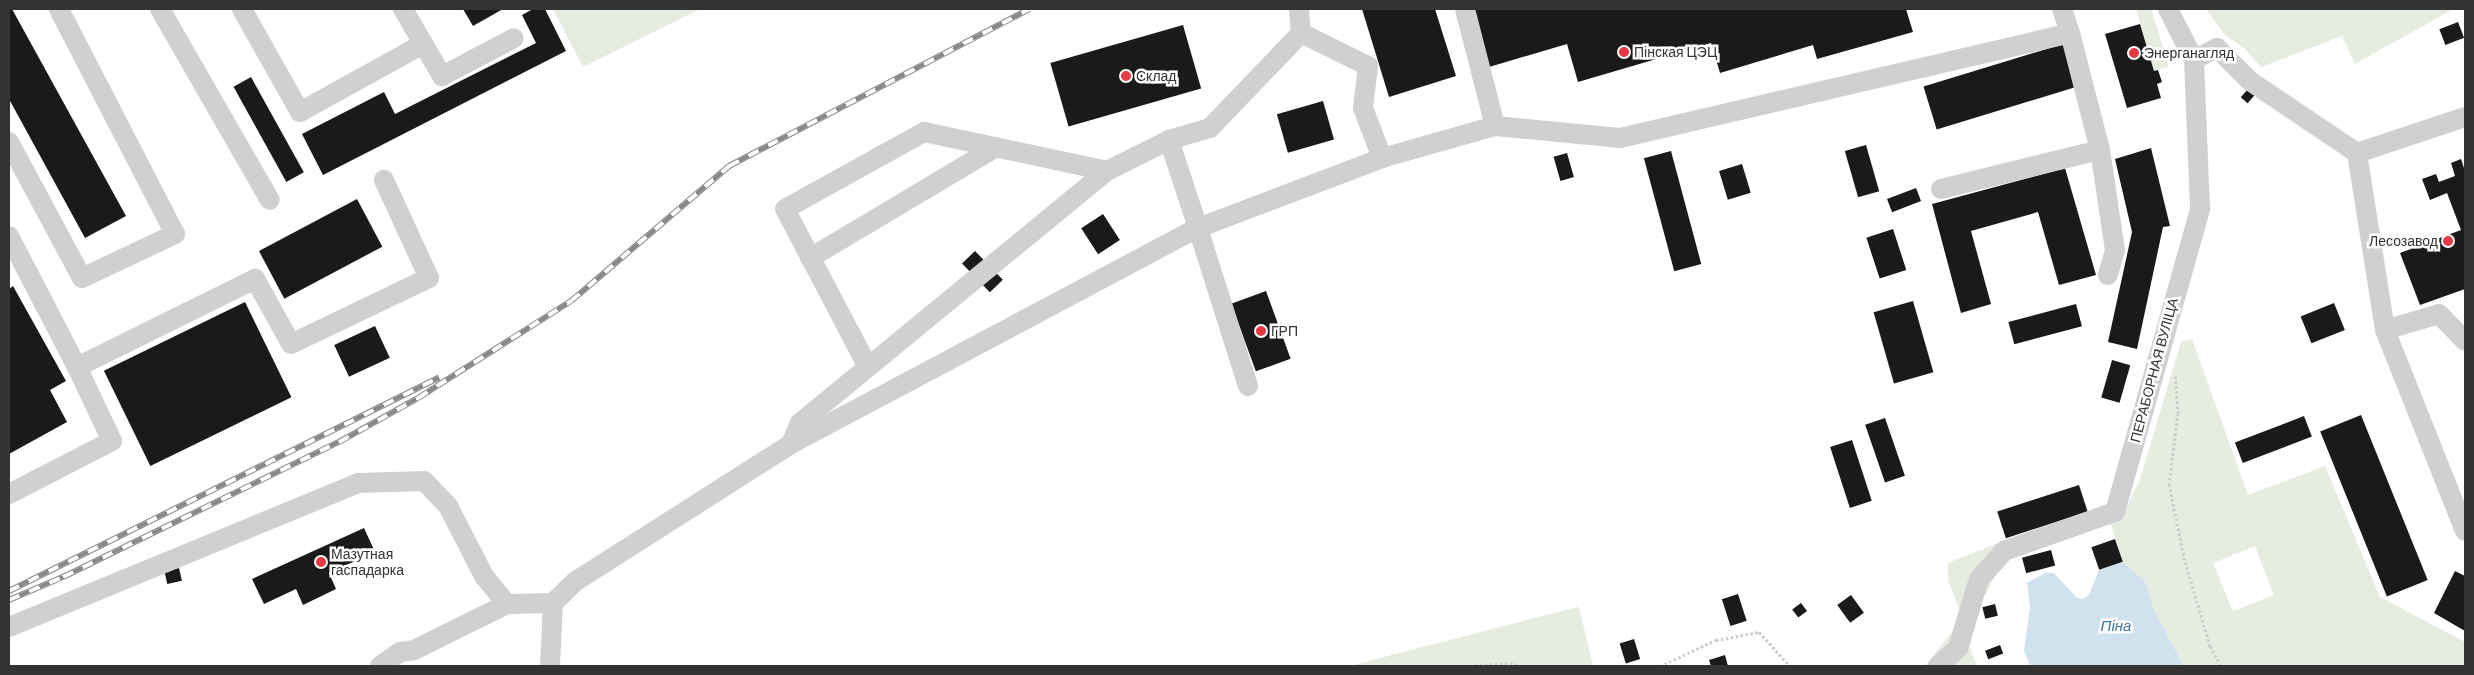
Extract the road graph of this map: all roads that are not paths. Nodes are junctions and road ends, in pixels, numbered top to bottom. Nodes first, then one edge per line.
1 (59, 9) edge
2 (242, 9) edge
3 (403, 9) edge
4 (1299, 9) edge
5 (1465, 9) edge
6 (2062, 9) edge
7 (2168, 9) edge
8 (166, 11) edge
9 (1302, 33) junction
10 (2070, 33) junction
11 (514, 38) dead end
12 (423, 44) junction
13 (2194, 60) junction
14 (2465, 117) edge
15 (1495, 126) junction
16 (1169, 140) junction
17 (9, 142) edge
18 (996, 147) junction
19 (2100, 150) junction
20 (2357, 153) junction
21 (1382, 158) junction
22 (1107, 171) junction
23 (384, 180) dead end
24 (1941, 188) dead end
25 (270, 200) dead end
26 (1198, 228) junction
27 (9, 236) edge
28 (810, 258) junction
29 (2108, 275) dead end
30 (2385, 330) junction
31 (2465, 340) edge
32 (78, 367) junction
33 (868, 367) junction
34 (1248, 386) dead end
35 (791, 444) junction
36 (9, 494) edge
37 (2465, 531) edge
38 (553, 603) junction
39 (507, 604) junction
40 (9, 627) edge
41 (1960, 657) edge
42 (380, 666) edge
43 (550, 666) edge
44 (1938, 666) edge

1 - 17 street
2 - 12 street
3 - 12 street
4 - 9 street
5 - 15 street
6 - 10 street
7 - 13 street, ПЕРАБОРНАЯ ВУЛІЦА
8 - 25 street
9 - 16 street
9 - 21 street
10 - 15 street
10 - 19 street
11 - 12 street
13 - 20 street
13 - 41 street, ПЕРАБОРНАЯ ВУЛІЦА
14 - 20 street
15 - 21 street
16 - 22 street
16 - 26 street
18 - 22 street
18 - 28 street
18 - 28 street
19 - 24 street
19 - 29 street
20 - 30 street
21 - 26 street
22 - 33 street
23 - 32 street
26 - 34 street
26 - 35 street
27 - 32 street
28 - 33 street
30 - 31 street
30 - 37 street
32 - 36 street
33 - 35 street
35 - 38 street
38 - 39 street
38 - 43 street
39 - 40 street
39 - 42 street
41 - 44 street, ПЕРАБОРНАЯ ВУЛІЦА

